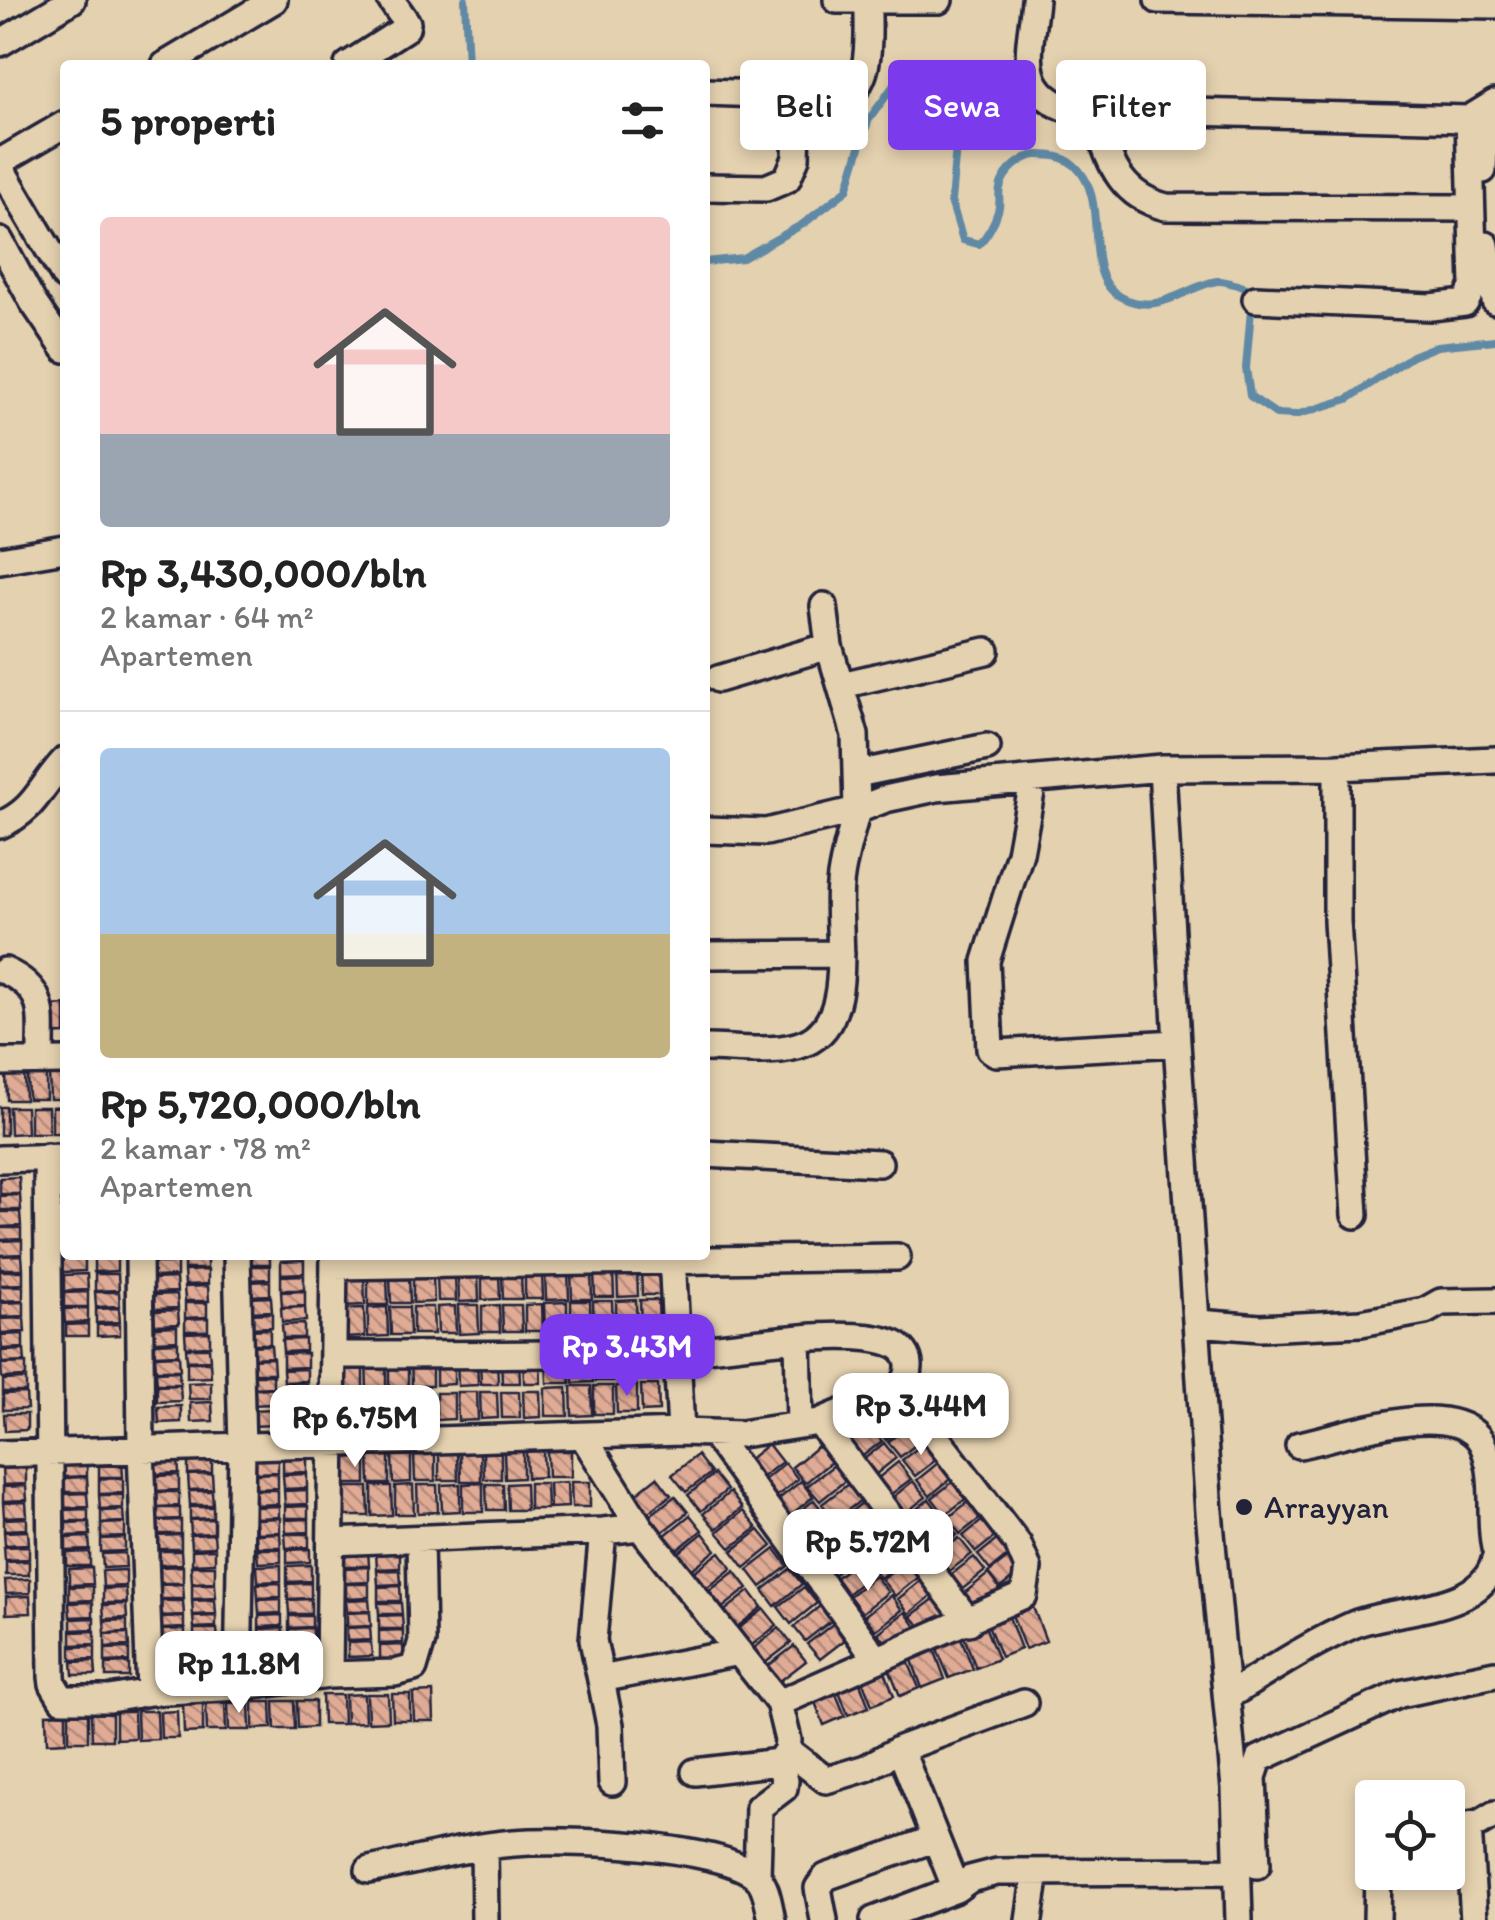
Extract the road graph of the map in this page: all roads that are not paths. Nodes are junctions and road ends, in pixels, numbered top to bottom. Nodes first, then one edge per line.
1 (72, 0) edge
2 (274, 0) edge
3 (392, 0) edge
4 (837, 0) edge
5 (938, 0) edge
6 (1035, 0) edge
7 (1158, 0) edge
8 (868, 1) edge
9 (1495, 5) edge
10 (0, 43) edge
11 (172, 60) edge
12 (356, 60) edge
13 (865, 60) edge
14 (710, 92) edge
15 (740, 93) edge
16 (1056, 103) edge
17 (1495, 103) edge
18 (1495, 112) edge
19 (1206, 113) edge
20 (1469, 119) junction
21 (60, 127) edge
22 (796, 150) edge
23 (1109, 150) edge
24 (0, 165) edge
25 (710, 187) edge
26 (1470, 208) junction
27 (55, 240) edge
28 (0, 242) edge
29 (1256, 299) dead end
30 (1495, 301) edge
31 (60, 342) edge
32 (60, 550) edge
33 (0, 560) edge
34 (824, 606) dead end
35 (829, 646) junction
36 (986, 650) dead end
37 (718, 678) dead end
38 (842, 685) junction
39 (988, 747) dead end
40 (1495, 760) edge
41 (60, 767) edge
42 (1337, 767) junction
43 (1162, 768) junction
44 (857, 774) junction
45 (1033, 781) junction
46 (857, 810) junction
47 (0, 825) edge
48 (710, 830) edge
49 (841, 954) junction
50 (712, 955) dead end
51 (5, 972) dead end
52 (1177, 1043) junction
53 (710, 1048) edge
54 (53, 1061) edge
55 (0, 1062) edge
56 (710, 1154) edge
57 (56, 1156) edge
58 (0, 1159) edge
59 (879, 1163) dead end
60 (1355, 1215) dead end
61 (897, 1256) dead end
62 (710, 1258) edge
63 (139, 1260) edge
64 (237, 1260) edge
65 (447, 1260) edge
66 (672, 1260) edge
67 (334, 1261) edge
68 (1495, 1301) edge
69 (1198, 1324) junction
70 (798, 1340) junction
71 (678, 1350) junction
72 (334, 1355) junction
73 (899, 1389) junction
74 (810, 1423) junction
75 (681, 1432) junction
76 (714, 1435) junction
77 (583, 1436) junction
78 (332, 1445) junction
79 (1299, 1445) dead end
80 (242, 1448) junction
81 (141, 1450) junction
82 (0, 1454) edge
83 (48, 1454) junction
84 (640, 1527) junction
85 (602, 1531) junction
86 (420, 1539) junction
87 (332, 1542) junction
88 (1495, 1548) edge
89 (1495, 1560) edge
90 (969, 1622) junction
91 (739, 1652) junction
92 (876, 1658) junction
93 (1495, 1674) edge
94 (329, 1675) junction
95 (600, 1679) junction
96 (238, 1687) junction
97 (150, 1692) junction
98 (1228, 1696) junction
99 (780, 1704) junction
100 (1024, 1704) dead end
101 (900, 1749) junction
102 (783, 1756) junction
103 (695, 1772) dead end
104 (612, 1782) dead end
105 (1495, 1814) edge
106 (1465, 1825) edge
107 (934, 1839) junction
108 (484, 1848) junction
109 (1246, 1868) junction
110 (1465, 1868) edge
111 (369, 1870) dead end
112 (1036, 1872) junction
113 (757, 1877) junction
114 (956, 1889) junction
115 (1378, 1890) edge
116 (485, 1920) edge
117 (772, 1920) edge
118 (824, 1920) edge
119 (874, 1920) edge
120 (1029, 1920) edge
121 (1239, 1920) edge
122 (1378, 1920) edge
123 (1474, 1920) edge

1 - 10 street
2 - 11 street
3 - 12 street
4 - 8 street
5 - 8 street
6 - 16 street
7 - 9 street
8 - 13 street
14 - 15 street
17 - 20 street
18 - 30 street
19 - 20 street
20 - 26 street
21 - 24 street
22 - 25 street
23 - 26 street
24 - 27 street
26 - 29 street
28 - 31 street
32 - 33 street
34 - 35 street
35 - 37 street
35 - 38 street
36 - 38 street
38 - 44 street
39 - 44 street
40 - 42 street
41 - 47 street
42 - 43 street
42 - 60 street
43 - 45 street
43 - 52 street
44 - 46 street
45 - 46 street
45 - 52 street
46 - 48 street
46 - 49 street
49 - 50 street
49 - 53 street
51 - 54 street
52 - 69 street
54 - 55 street
56 - 59 street
57 - 58 street
57 - 83 street
61 - 62 street
63 - 81 street
64 - 80 street
65 - 67 street
66 - 71 street
67 - 72 street
68 - 69 street
69 - 98 street
70 - 71 street
70 - 73 street
70 - 74 street
71 - 72 street
71 - 75 street
72 - 78 street
73 - 74 street
73 - 90 street
74 - 76 street
74 - 90 street
75 - 76 street
75 - 77 street
76 - 92 street
77 - 78 street
77 - 84 street
78 - 80 street
78 - 87 street
79 - 88 street
80 - 81 street
80 - 96 street
81 - 83 street
81 - 97 street
82 - 83 street
83 - 97 street
84 - 85 street
84 - 91 street
85 - 86 street
85 - 95 street
86 - 87 street
86 - 94 street
87 - 94 street
89 - 98 street
90 - 92 street
91 - 95 street
91 - 99 street
92 - 99 street
93 - 109 street
94 - 96 street
95 - 104 street
96 - 97 street
98 - 109 street
99 - 102 street
100 - 101 street
101 - 102 street
101 - 107 street
102 - 103 street
102 - 113 street
105 - 106 street
107 - 114 street
107 - 118 street
108 - 111 street
108 - 113 street
108 - 116 street
109 - 112 street
109 - 121 street
110 - 123 street
112 - 114 street
112 - 120 street
113 - 117 street
114 - 119 street
115 - 122 street

